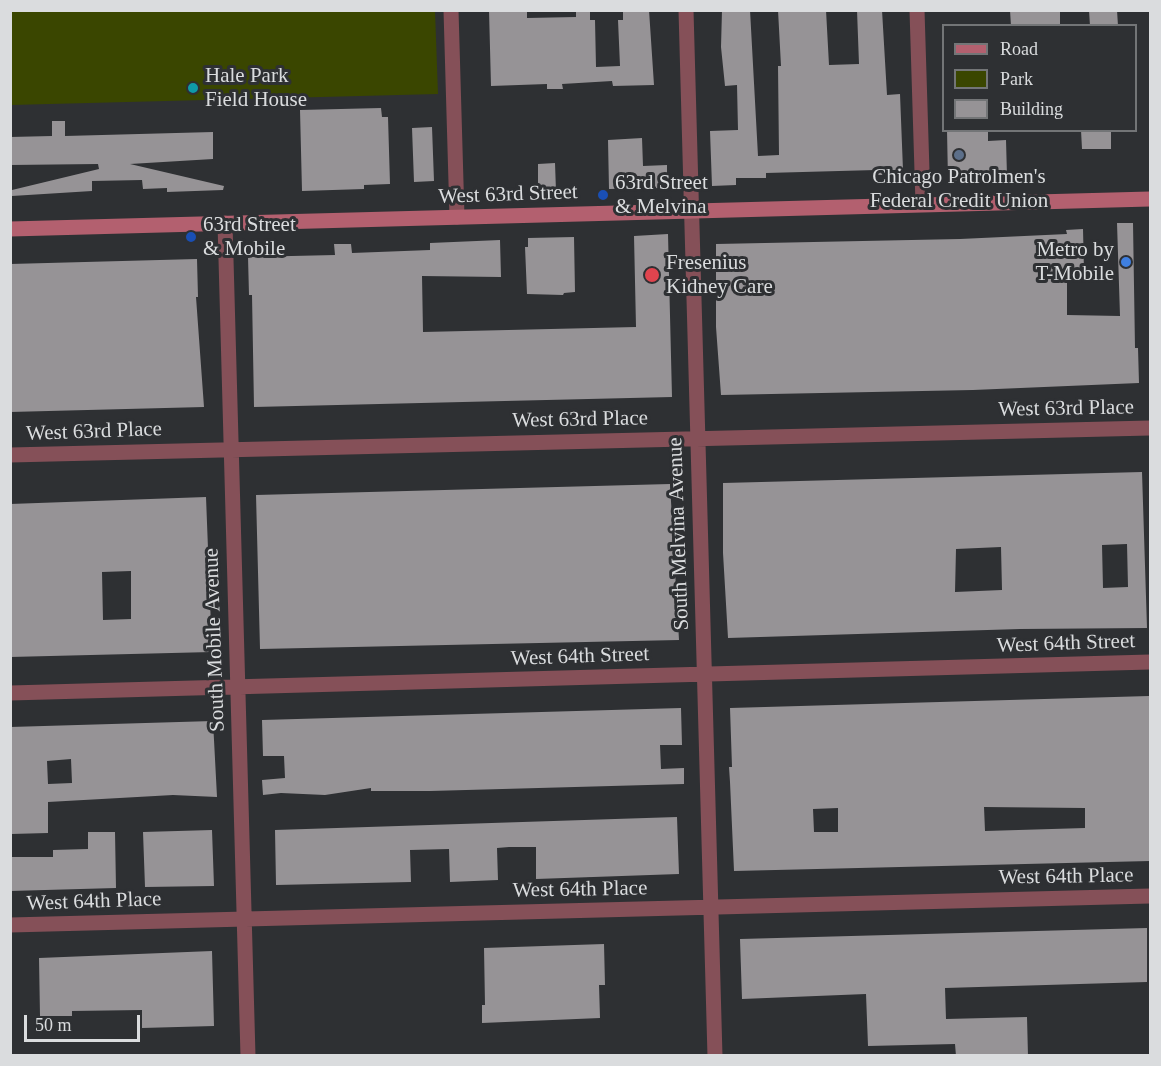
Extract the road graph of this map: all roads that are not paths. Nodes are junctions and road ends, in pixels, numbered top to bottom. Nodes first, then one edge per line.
1 (451, 10) edge
2 (686, 10) edge
3 (917, 10) edge
4 (1150, 199) edge
5 (923, 204) junction
6 (691, 211) junction
7 (457, 217) junction
8 (225, 223) junction
9 (10, 229) edge
10 (1150, 428) edge
11 (697, 438) junction
12 (231, 449) junction
13 (10, 455) edge
14 (1150, 662) edge
15 (704, 674) junction
16 (238, 687) junction
17 (10, 693) edge
18 (1150, 896) edge
19 (711, 907) junction
20 (244, 919) junction
21 (10, 925) edge
22 (248, 1056) edge
23 (715, 1056) edge

1 - 7 street
2 - 6 street, South Melvina Avenue
3 - 5 street
4 - 5 main road, West 63rd Street
5 - 6 main road, West 63rd Street
6 - 7 main road, West 63rd Street
6 - 11 street, South Melvina Avenue
7 - 8 main road, West 63rd Street
8 - 9 main road, West 63rd Street
8 - 12 street, South Mobile Avenue
10 - 11 street, West 63rd Place
11 - 12 street, West 63rd Place
11 - 15 street, South Melvina Avenue
12 - 13 street, West 63rd Place
12 - 16 street, South Mobile Avenue
14 - 15 street, West 64th Street
15 - 16 street, West 64th Street
15 - 19 street, South Melvina Avenue
16 - 17 street, West 64th Street
16 - 20 street, South Mobile Avenue
18 - 19 street, West 64th Place
19 - 20 street, West 64th Place
19 - 23 street, South Melvina Avenue
20 - 21 street, West 64th Place
20 - 22 street, South Mobile Avenue

